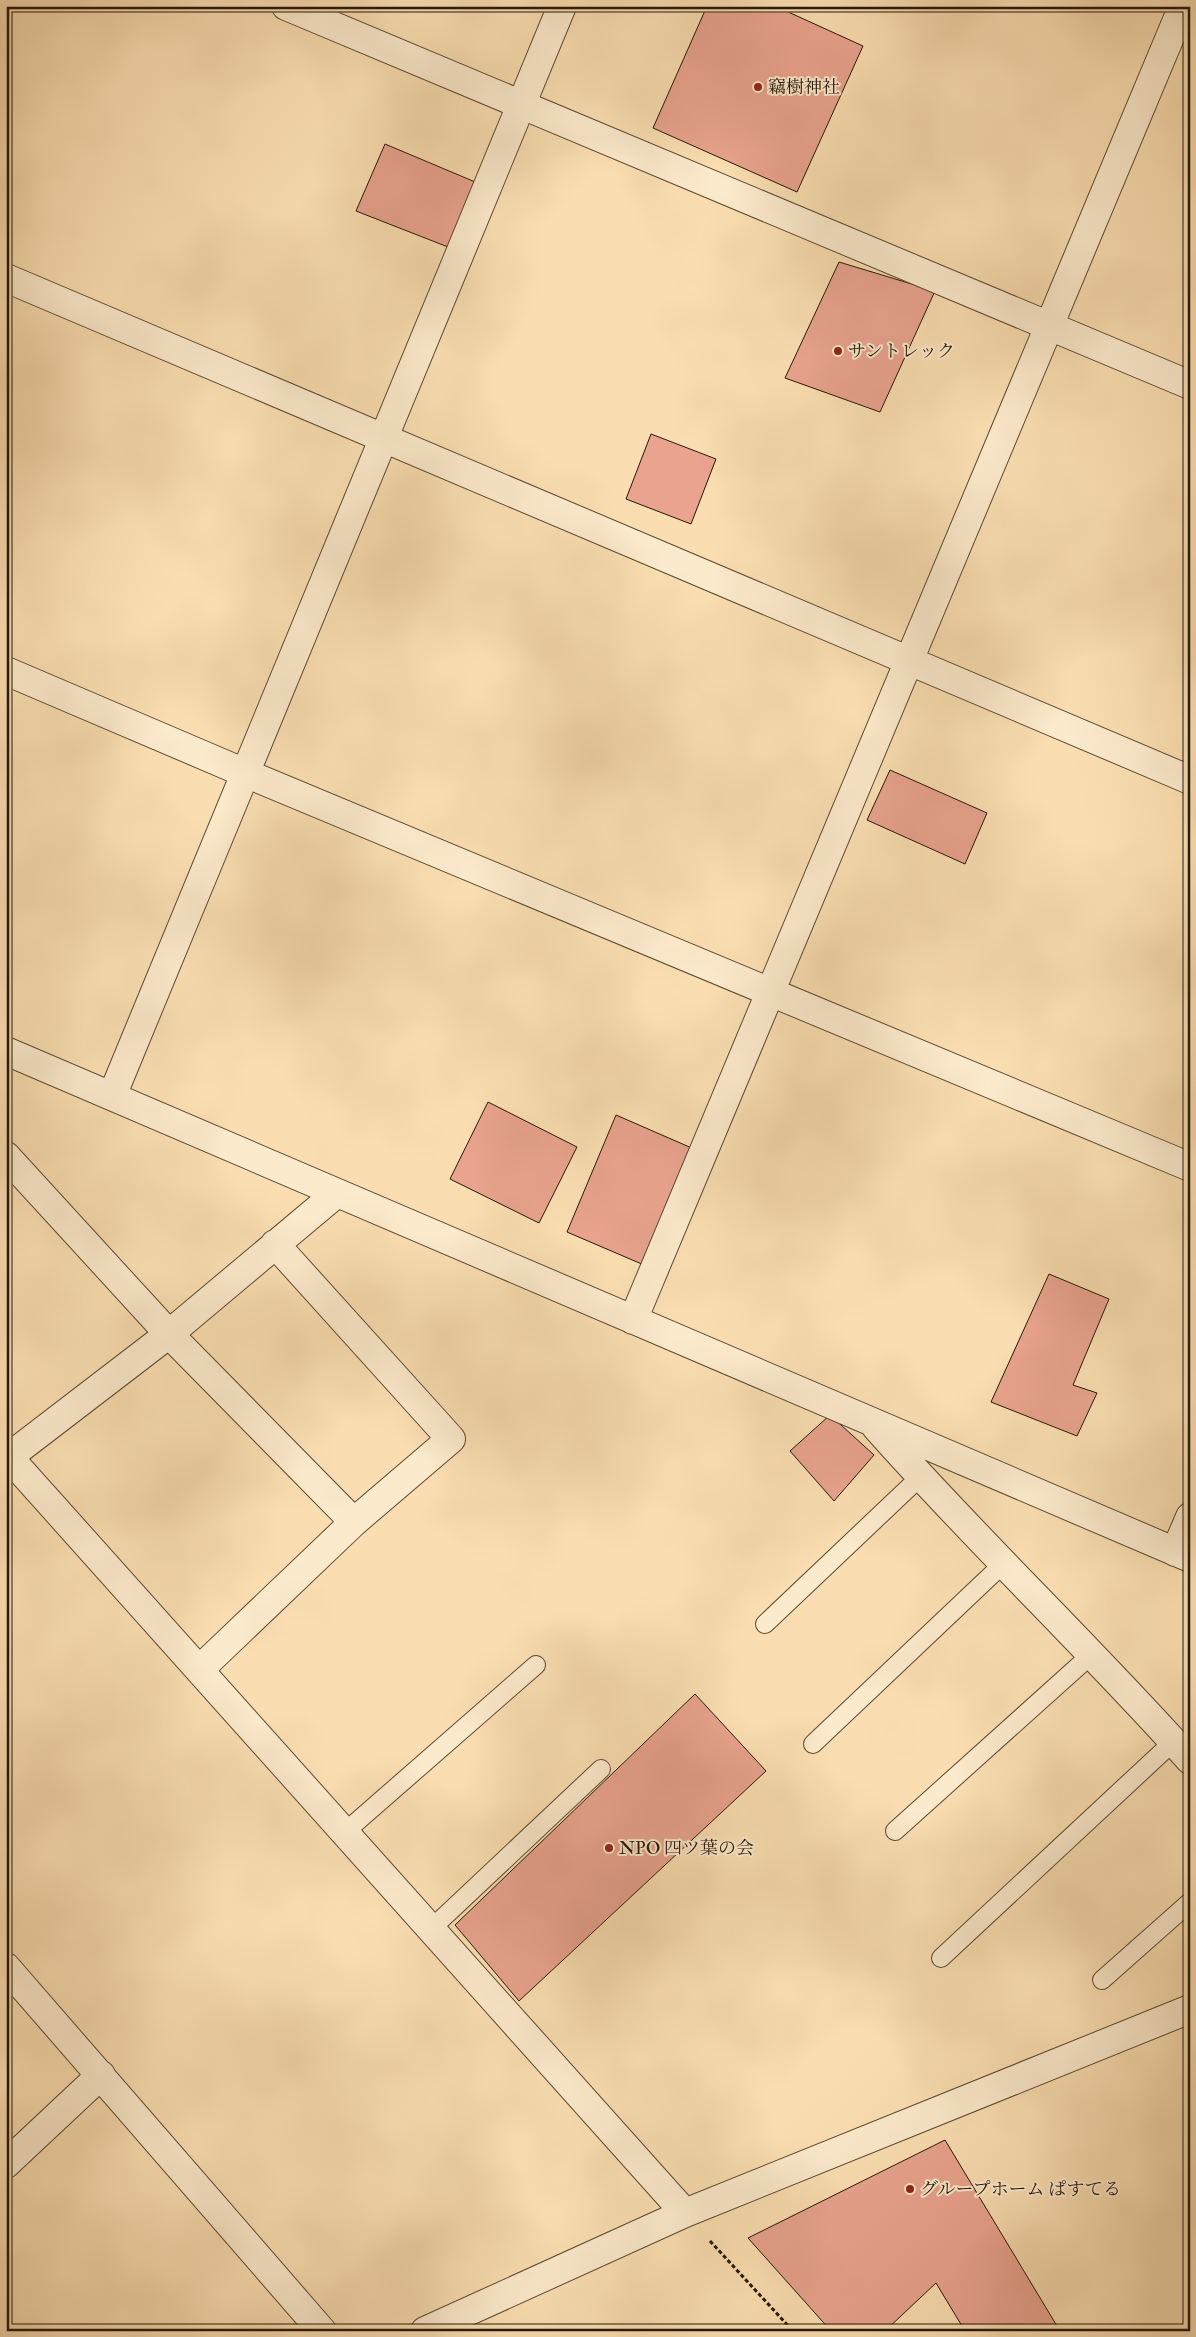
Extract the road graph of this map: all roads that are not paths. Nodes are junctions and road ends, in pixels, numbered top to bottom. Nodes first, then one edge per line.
1 (286, 6) edge
2 (562, 6) edge
3 (1183, 6) edge
4 (521, 106) junction
5 (6, 278) edge
6 (1049, 326) junction
7 (1190, 385) edge
8 (383, 439) junction
9 (909, 661) junction
10 (6, 671) edge
11 (245, 773) junction
12 (1190, 780) edge
13 (771, 991) junction
14 (6, 1052) edge
15 (112, 1096) junction
16 (6, 1156) edge
17 (1190, 1167) edge
18 (337, 1193) junction
19 (275, 1244) junction
20 (633, 1320) junction
21 (169, 1334) junction
22 (871, 1422) junction
23 (7, 1456) edge
24 (920, 1477) junction
25 (1190, 1517) edge
26 (354, 1522) junction
27 (1182, 1555) edge
28 (1003, 1564) junction
29 (765, 1624) dead end
30 (1092, 1654) junction
31 (536, 1665) dead end
32 (200, 1669) junction
33 (813, 1744) dead end
34 (1182, 1751) edge
35 (601, 1769) dead end
36 (895, 1831) dead end
37 (345, 1832) junction
38 (1190, 1902) edge
39 (431, 1929) junction
40 (941, 1958) dead end
41 (6, 1968) edge
42 (1102, 1980) dead end
43 (1190, 2009) edge
44 (102, 2075) junction
45 (6, 2164) edge
46 (684, 2213) junction
47 (322, 2331) edge
48 (425, 2331) edge

1 - 4 street
2 - 4 street
3 - 6 street
4 - 6 street
4 - 8 street
5 - 8 street
6 - 7 street
6 - 9 street
8 - 9 street
8 - 11 street
9 - 12 street
9 - 13 street
10 - 11 street
11 - 13 street
11 - 15 street
13 - 17 street
13 - 20 street
14 - 15 street
15 - 18 street
16 - 21 street
18 - 19 street
18 - 20 street
19 - 21 street
19 - 26 street
20 - 22 street
21 - 23 street
21 - 26 street
22 - 24 street
22 - 27 street
23 - 32 street
24 - 28 street
24 - 29 lane
25 - 27 street
26 - 32 street
28 - 30 street
28 - 33 lane
30 - 34 street
30 - 36 lane
31 - 37 lane
32 - 37 street
34 - 40 lane
35 - 39 lane
37 - 39 street
38 - 42 lane
39 - 46 street
41 - 44 street
43 - 46 street
44 - 45 street
44 - 47 street
46 - 48 street

